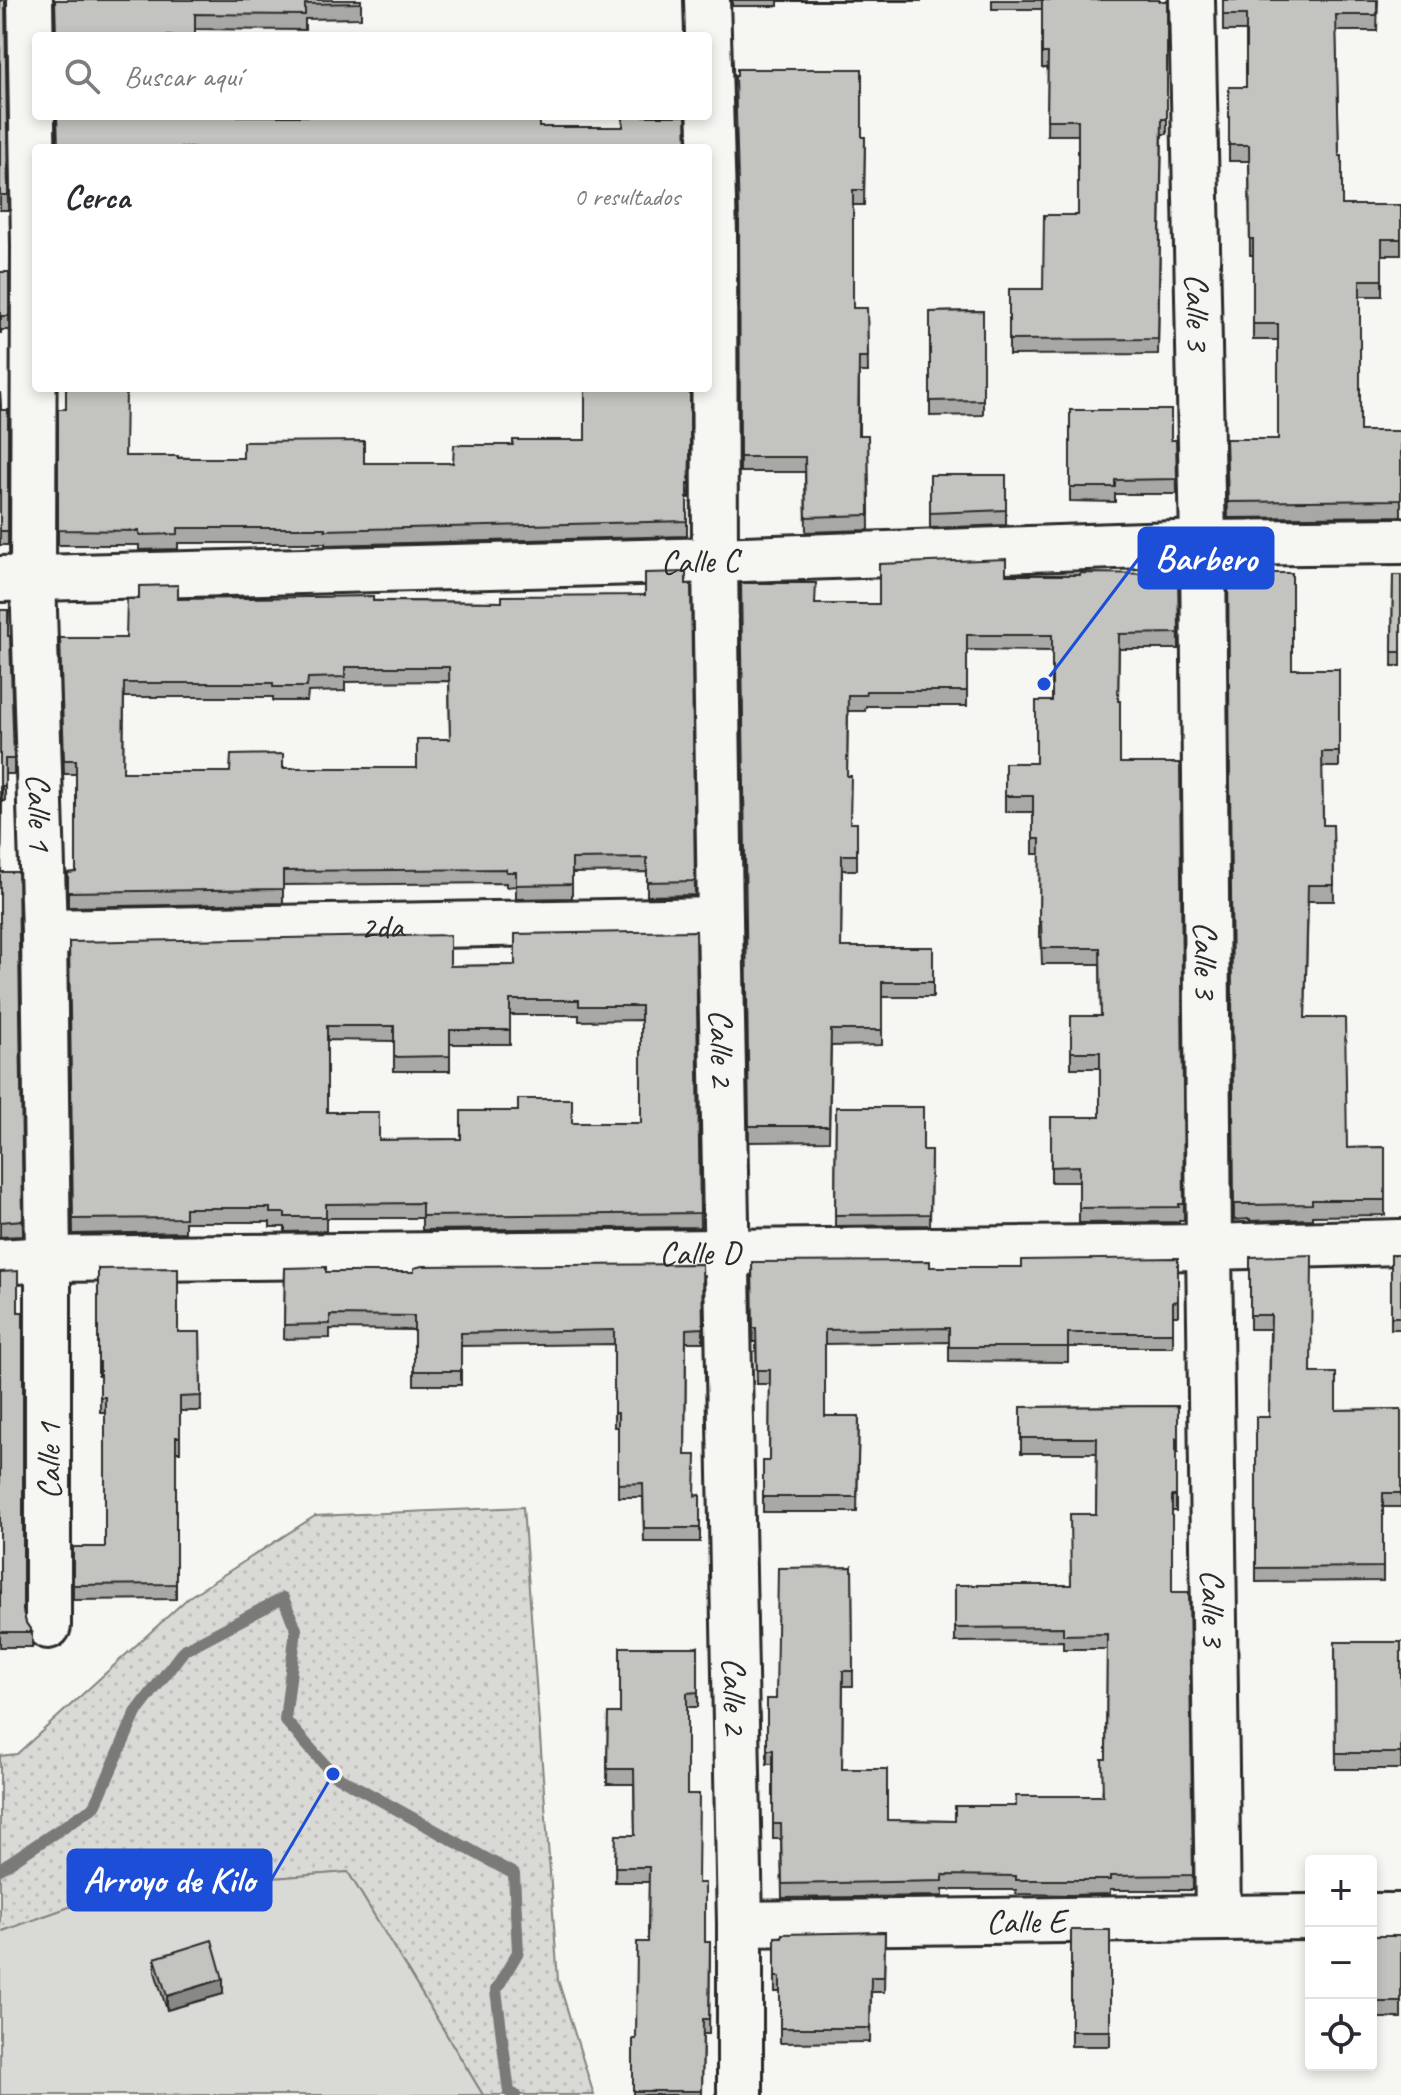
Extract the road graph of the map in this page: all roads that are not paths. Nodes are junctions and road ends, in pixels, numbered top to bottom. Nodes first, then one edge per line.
1 (30, 0) edge
2 (707, 0) edge
3 (1192, 0) edge
4 (708, 32) edge
5 (709, 120) edge
6 (709, 144) edge
7 (23, 245) edge
8 (712, 316) edge
9 (1401, 541) edge
10 (1203, 543) junction
11 (715, 560) junction
12 (16, 578) edge
13 (720, 920) junction
14 (44, 932) junction
15 (1401, 1242) edge
16 (1209, 1247) junction
17 (726, 1251) junction
18 (48, 1259) junction
19 (0, 1262) edge
20 (48, 1626) dead end
21 (1377, 1916) edge
22 (1401, 1916) edge
23 (1305, 1917) edge
24 (1218, 1918) junction
25 (740, 1924) junction
26 (740, 2095) edge

1 - 7 street, Calle 1
2 - 4 street, Calle 2
3 - 10 street, Calle 3
5 - 6 street, Calle 2
7 - 12 street, Calle 1
8 - 11 street, Calle 2
9 - 10 street, Calle C
10 - 11 street, Calle C
10 - 16 street, Calle 3
11 - 12 street, Calle C
11 - 13 street, Calle 2
12 - 14 street, Calle 1
13 - 14 street, 2da
13 - 17 street, Calle 2
14 - 18 street, Calle 1
15 - 16 street, Calle D
16 - 17 street, Calle D
16 - 24 street, Calle 3
17 - 18 street, Calle D
17 - 25 street, Calle 2
18 - 19 street, Calle D
18 - 20 street, Calle 1
21 - 22 street
23 - 24 street, Calle E
24 - 25 street, Calle E
25 - 26 street, Calle 2

